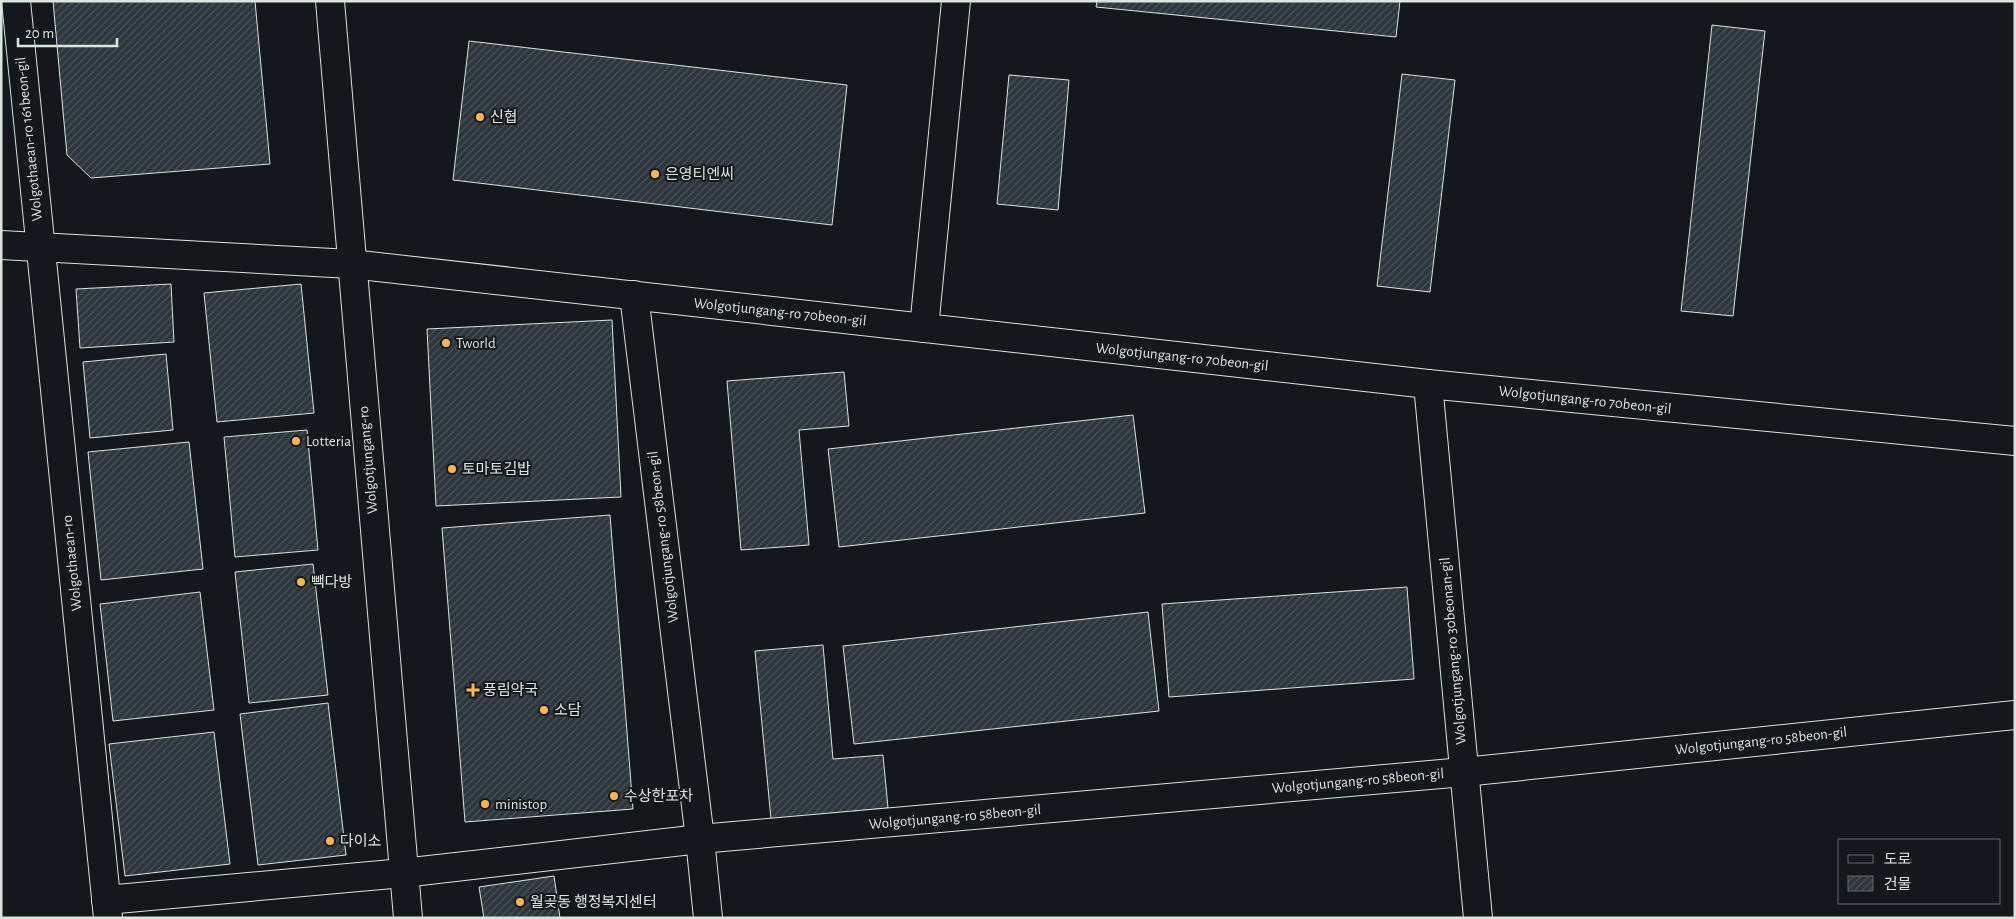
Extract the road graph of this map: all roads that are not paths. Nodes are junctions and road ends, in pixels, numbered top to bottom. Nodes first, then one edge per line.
1 (16, 1) edge
2 (330, 1) edge
3 (956, 1) edge
4 (1, 245) edge
5 (40, 247) junction
6 (351, 264) junction
7 (634, 296) junction
8 (924, 328) junction
9 (1428, 384) junction
10 (2015, 441) edge
11 (2015, 715) edge
12 (1464, 772) junction
13 (700, 839) junction
14 (403, 873) junction
15 (107, 909) edge
16 (408, 918) edge
17 (708, 918) edge
18 (1478, 918) edge

1 - 5 street, Wolgothaean-ro 161beon-gil
2 - 6 street, Wolgotjungang-ro
3 - 8 street
4 - 5 street
5 - 6 street, Wolgotjungang-ro 70beon-gil
5 - 15 street, Wolgothaean-ro
6 - 7 street, Wolgotjungang-ro 70beon-gil
6 - 14 street, Wolgotjungang-ro
7 - 8 street, Wolgotjungang-ro 70beon-gil
7 - 13 street, Wolgotjungang-ro 58beon-gil
8 - 9 street, Wolgotjungang-ro 70beon-gil
9 - 10 street, Wolgotjungang-ro 70beon-gil
9 - 12 street, Wolgotjungang-ro 30beonan-gil
11 - 12 street, Wolgotjungang-ro 58beon-gil
12 - 13 street, Wolgotjungang-ro 58beon-gil
12 - 18 street, Wolgotjungang-ro 30beonan-gil
13 - 14 street, Wolgotjungang-ro 58beon-gil
13 - 17 street, Wolgotjungang-ro 58beon-gil
14 - 15 street, Wolgotjungang-ro 58beon-gil
14 - 16 street, Wolgotjungang-ro

